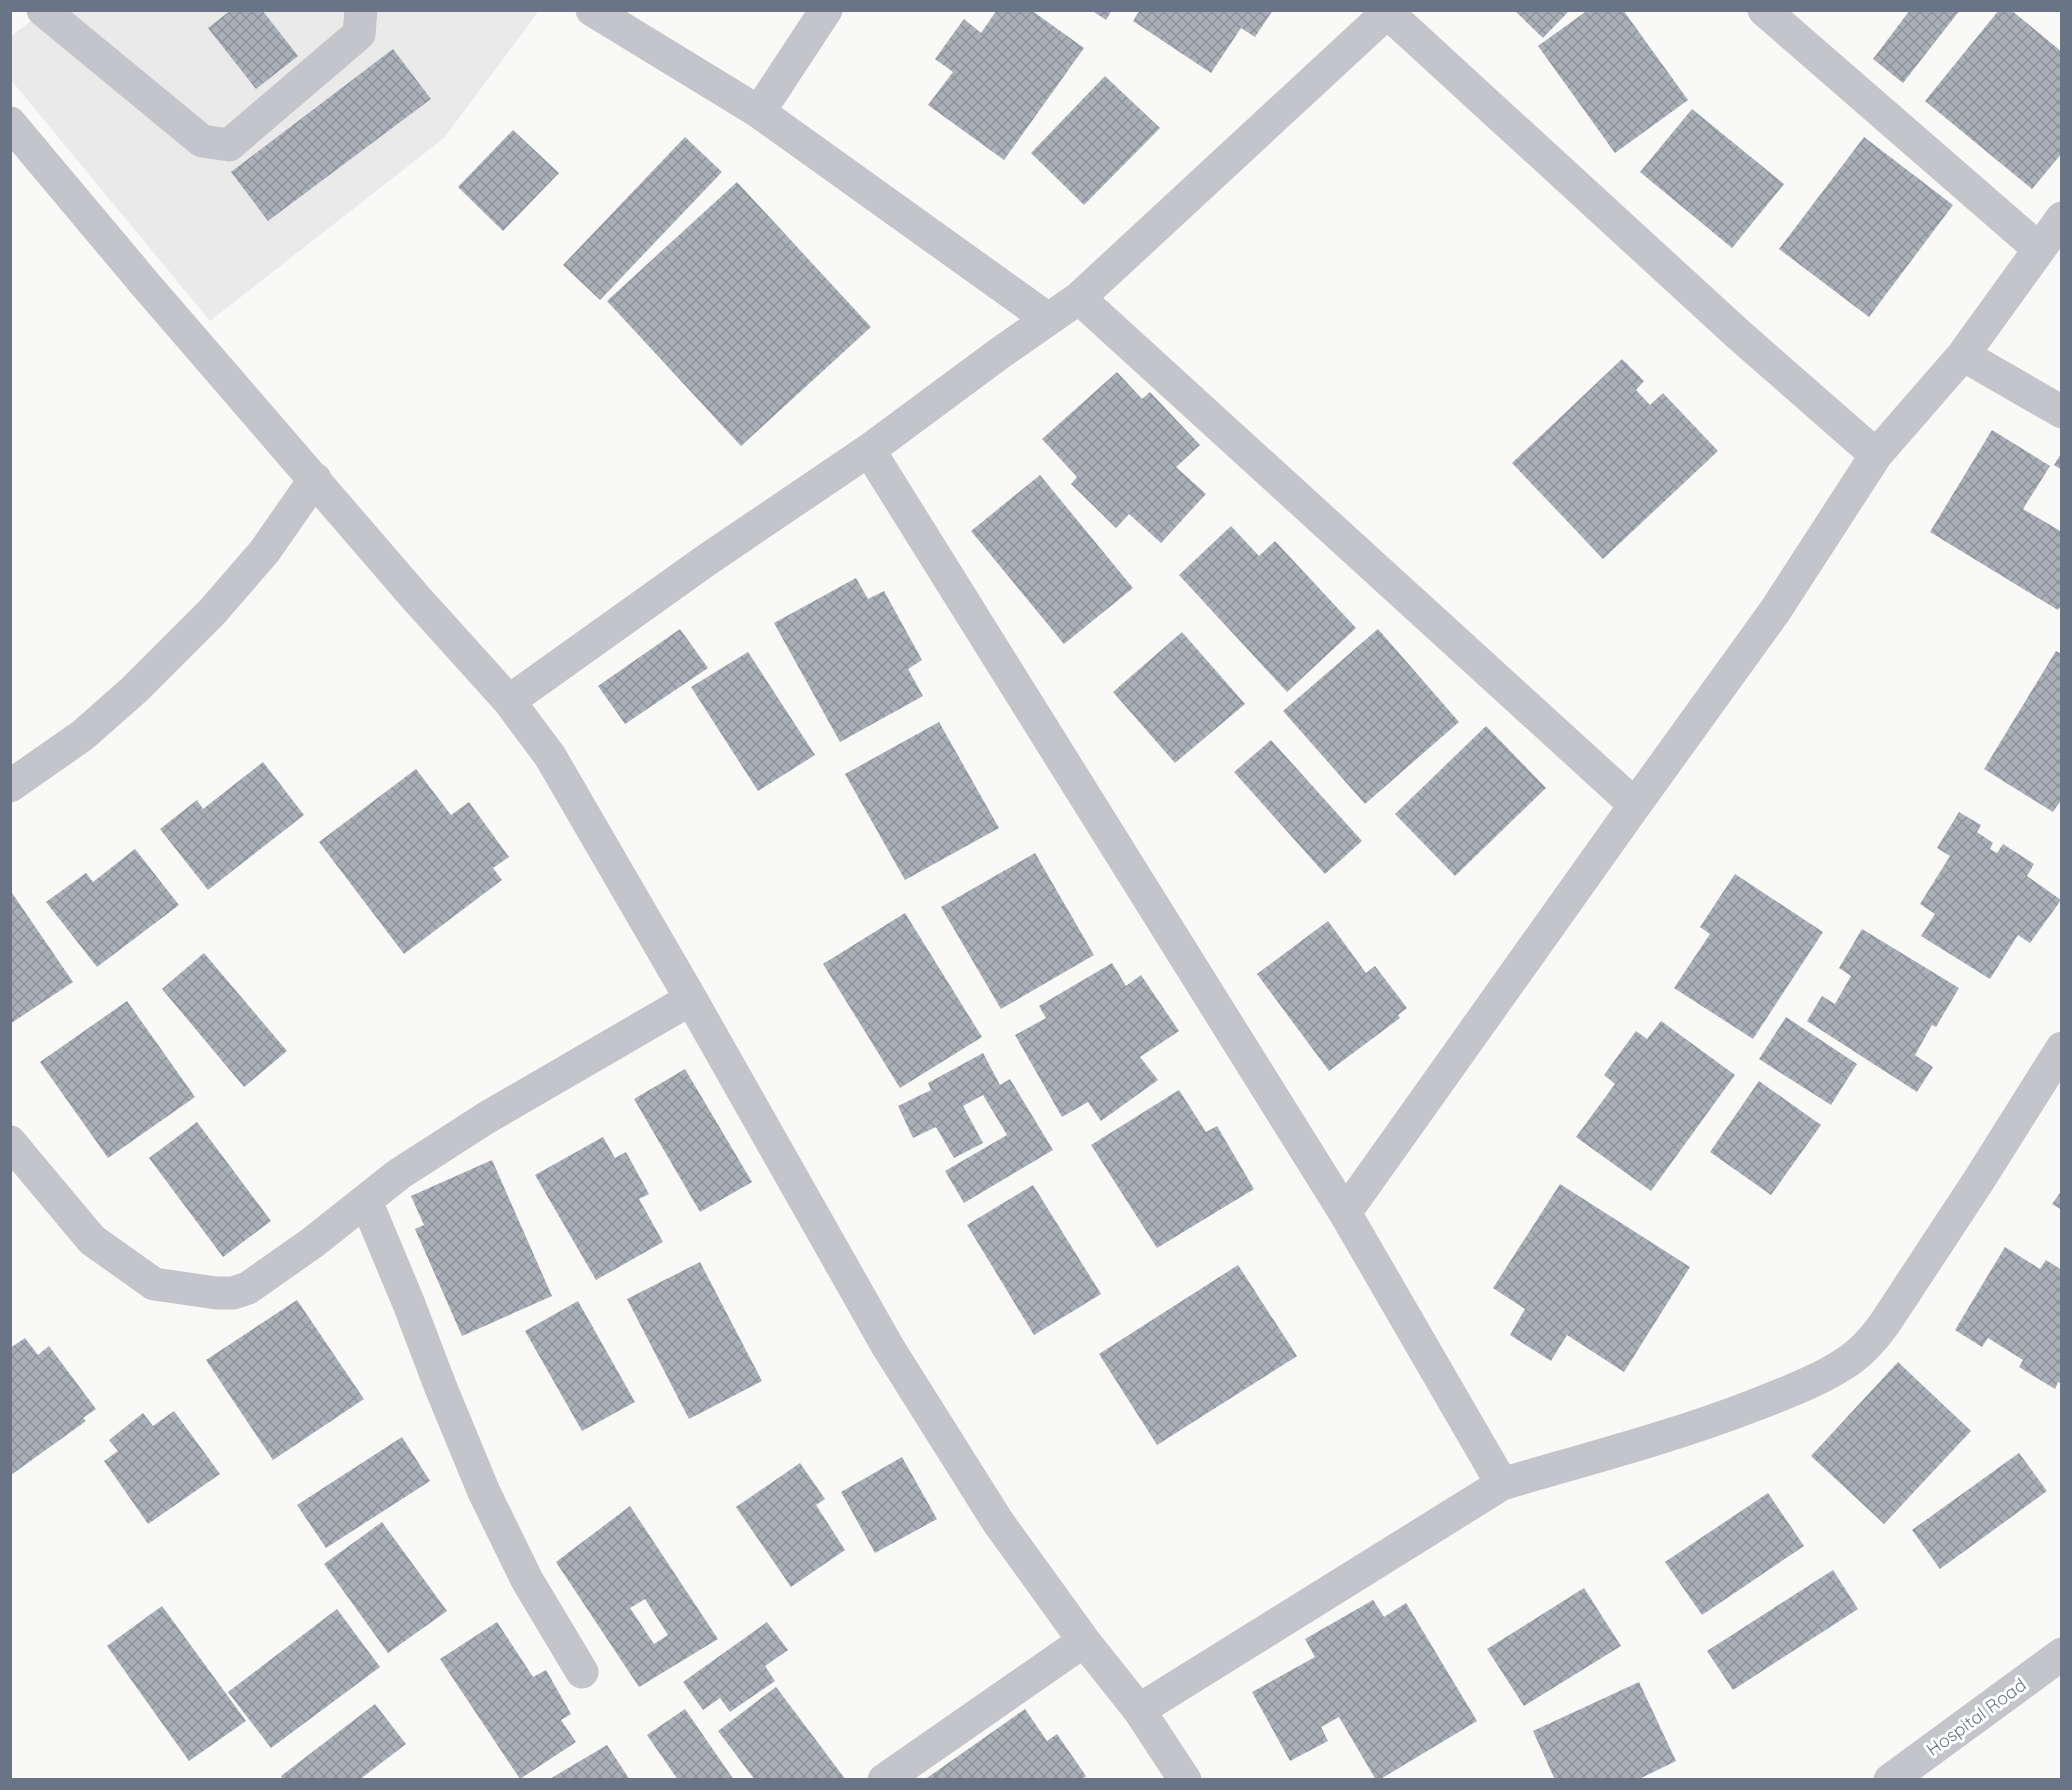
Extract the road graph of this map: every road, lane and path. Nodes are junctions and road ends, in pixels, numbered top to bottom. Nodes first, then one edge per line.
1 (43, 10) edge
2 (361, 10) edge
3 (592, 10) edge
4 (826, 10) edge
5 (1764, 10) edge
6 (1389, 12) edge
7 (759, 112) junction
8 (10, 123) edge
9 (2061, 218) edge
10 (2039, 249) junction
11 (1079, 298) junction
12 (1048, 319) junction
13 (1963, 355) junction
14 (2061, 412) edge
15 (869, 450) junction
16 (1876, 455) junction
17 (315, 479) junction
18 (509, 701) junction
19 (10, 786) edge
20 (1635, 805) junction
21 (692, 999) junction
22 (2061, 1048) edge
23 (10, 1142) edge
24 (366, 1201) junction
25 (1345, 1214) junction
26 (1502, 1484) junction
27 (1084, 1641) junction
28 (2061, 1654) edge
29 (582, 1672) dead end
30 (1139, 1710) junction
31 (884, 1779) edge
32 (1185, 1779) edge
33 (1890, 1779) edge

1 - 2 street
3 - 7 street
4 - 7 street
5 - 10 street
6 - 11 street
6 - 16 street
7 - 12 street
8 - 17 street
9 - 10 street
10 - 13 street
11 - 12 street
11 - 20 street
12 - 15 street
13 - 14 street
13 - 16 street
15 - 18 street
15 - 25 street
16 - 20 street
17 - 18 street
17 - 19 street
18 - 21 street
20 - 25 street
21 - 24 street
21 - 27 street
22 - 26 street
23 - 24 street
24 - 29 street
25 - 26 street
26 - 30 street
27 - 30 street
27 - 31 street
28 - 33 street, Hospital Road
30 - 32 street

